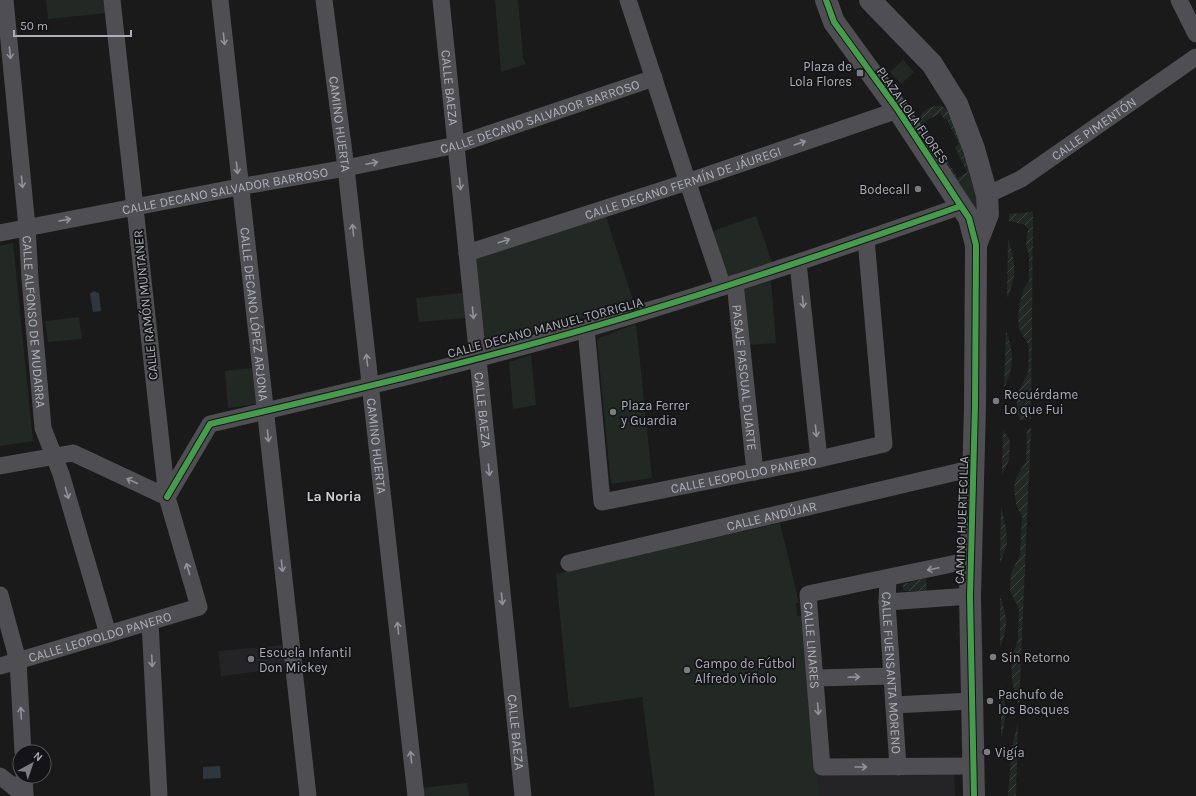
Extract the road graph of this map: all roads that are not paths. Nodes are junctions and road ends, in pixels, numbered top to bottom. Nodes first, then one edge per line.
1 (5, 0) edge
2 (112, 0) edge
3 (220, 0) edge
4 (324, 0) edge
5 (441, 0) edge
6 (628, 0) edge
7 (826, 0) edge
8 (870, 0) edge
9 (1178, 0) edge
10 (1196, 34) edge
11 (1196, 57) edge
12 (654, 78) junction
13 (898, 110) junction
14 (456, 145) junction
15 (346, 168) junction
16 (687, 182) junction
17 (240, 187) junction
18 (987, 195) junction
19 (961, 206) junction
20 (134, 207) junction
21 (27, 227) junction
22 (0, 233) edge
23 (866, 239) junction
24 (976, 245) junction
25 (467, 253) junction
26 (798, 263) junction
27 (729, 285) junction
28 (586, 328) junction
29 (477, 358) junction
30 (370, 385) junction
31 (265, 411) junction
32 (54, 456) junction
33 (819, 459) junction
34 (0, 466) edge
35 (974, 468) junction
36 (755, 472) junction
37 (167, 497) junction
38 (971, 560) junction
39 (569, 563) dead end
40 (888, 578) junction
41 (0, 595) edge
42 (970, 596) junction
43 (888, 602) junction
44 (199, 607) joint
45 (150, 622) junction
46 (108, 634) junction
47 (18, 661) junction
48 (0, 666) edge
49 (892, 676) junction
50 (816, 678) junction
51 (972, 701) junction
52 (894, 705) junction
53 (23, 744) edge
54 (974, 766) junction
55 (898, 767) junction
56 (0, 776) edge
57 (24, 784) edge
58 (25, 796) edge
59 (160, 796) edge
60 (308, 796) edge
61 (416, 796) edge
62 (523, 796) edge
63 (974, 796) edge

1 -> 21 street, CALLE ALFONSO DE MUDARRA
2 - 20 street, CALLE RAMÓN MUNTANER
3 -> 17 street, CALLE DECANO LÓPEZ ARJONA
4 - 15 street, CAMINO HUERTA
5 - 14 street, CALLE BAEZA
6 - 12 street, PASAJE PASCUAL DUARTE
7 - 13 street, PLAZA LOLA FLORES
8 - 18 street
9 - 10 street
11 - 18 street, CALLE PIMENTÓN
12 - 14 street, CALLE DECANO SALVADOR BARROSO
12 - 16 street, PASAJE PASCUAL DUARTE
16 -> 13 street, CALLE DECANO FERMÍN DE JÁUREGI
13 - 19 street, PLAZA LOLA FLORES
15 -> 14 street, CALLE DECANO SALVADOR BARROSO
14 -> 25 street, CALLE BAEZA
15 - 17 street, CALLE DECANO SALVADOR BARROSO
30 -> 15 street, CAMINO HUERTA
25 -> 16 street, CALLE DECANO FERMÍN DE JÁUREGI
16 - 27 street, PASAJE PASCUAL DUARTE
17 - 20 street, CALLE DECANO SALVADOR BARROSO
17 - 31 street, CALLE DECANO LÓPEZ ARJONA
18 - 24 street
19 - 23 street, CALLE DECANO MANUEL TORRIGLIA
19 - 24 street, PLAZA LOLA FLORES
21 -> 20 street, CALLE DECANO SALVADOR BARROSO
20 - 37 street, CALLE RAMÓN MUNTANER
21 - 22 street, CALLE DECANO SALVADOR BARROSO
21 - 32 street, CALLE ALFONSO DE MUDARRA
23 - 26 street, CALLE DECANO MANUEL TORRIGLIA
23 - 33 street, CALLE LEOPOLDO PANERO
24 - 35 street, CAMINO HUERTECILLA
25 -> 29 street, CALLE BAEZA
26 - 27 street, CALLE DECANO MANUEL TORRIGLIA
26 -> 33 street
27 - 28 street, CALLE DECANO MANUEL TORRIGLIA
27 - 36 street, PASAJE PASCUAL DUARTE
28 - 29 street, CALLE DECANO MANUEL TORRIGLIA
28 - 36 street, CALLE LEOPOLDO PANERO
29 - 30 street, CALLE DECANO MANUEL TORRIGLIA
29 -> 62 street, CALLE BAEZA
30 - 31 street, CALLE DECANO MANUEL TORRIGLIA
61 -> 30 street, CAMINO HUERTA
31 - 37 street, CALLE DECANO MANUEL TORRIGLIA
31 -> 60 street, CALLE DECANO LÓPEZ ARJONA
32 - 34 street
37 -> 32 street
32 -> 46 street, CALLE ALFONSO DE MUDARRA
33 - 36 street, CALLE LEOPOLDO PANERO
35 - 38 street, CAMINO HUERTECILLA
35 - 39 street, CALLE ANDÚJAR
44 -> 37 street, CALLE RAMÓN MUNTANER
38 -> 40 street, CALLE LINARES
38 - 42 street, CAMINO HUERTECILLA
40 - 43 street, CALLE FUENSANTA MORENO
40 - 50 street, CALLE LINARES
41 - 47 street
42 - 43 street
42 - 51 street, CAMINO HUERTECILLA
43 - 49 street, CALLE FUENSANTA MORENO
44 - 45 street, CALLE LEOPOLDO PANERO
45 - 46 street, CALLE LEOPOLDO PANERO
45 -> 59 street
46 - 47 street, CALLE LEOPOLDO PANERO
47 - 48 street, CALLE LEOPOLDO PANERO
53 -> 47 street
50 -> 49 street
49 - 52 street, CALLE FUENSANTA MORENO
50 -> 55 street, CALLE LINARES
51 - 52 street
51 - 54 street, CAMINO HUERTECILLA
52 - 55 street, CALLE FUENSANTA MORENO
54 - 55 street
54 - 63 street, CAMINO HUERTECILLA
56 - 58 street
57 - 58 street

